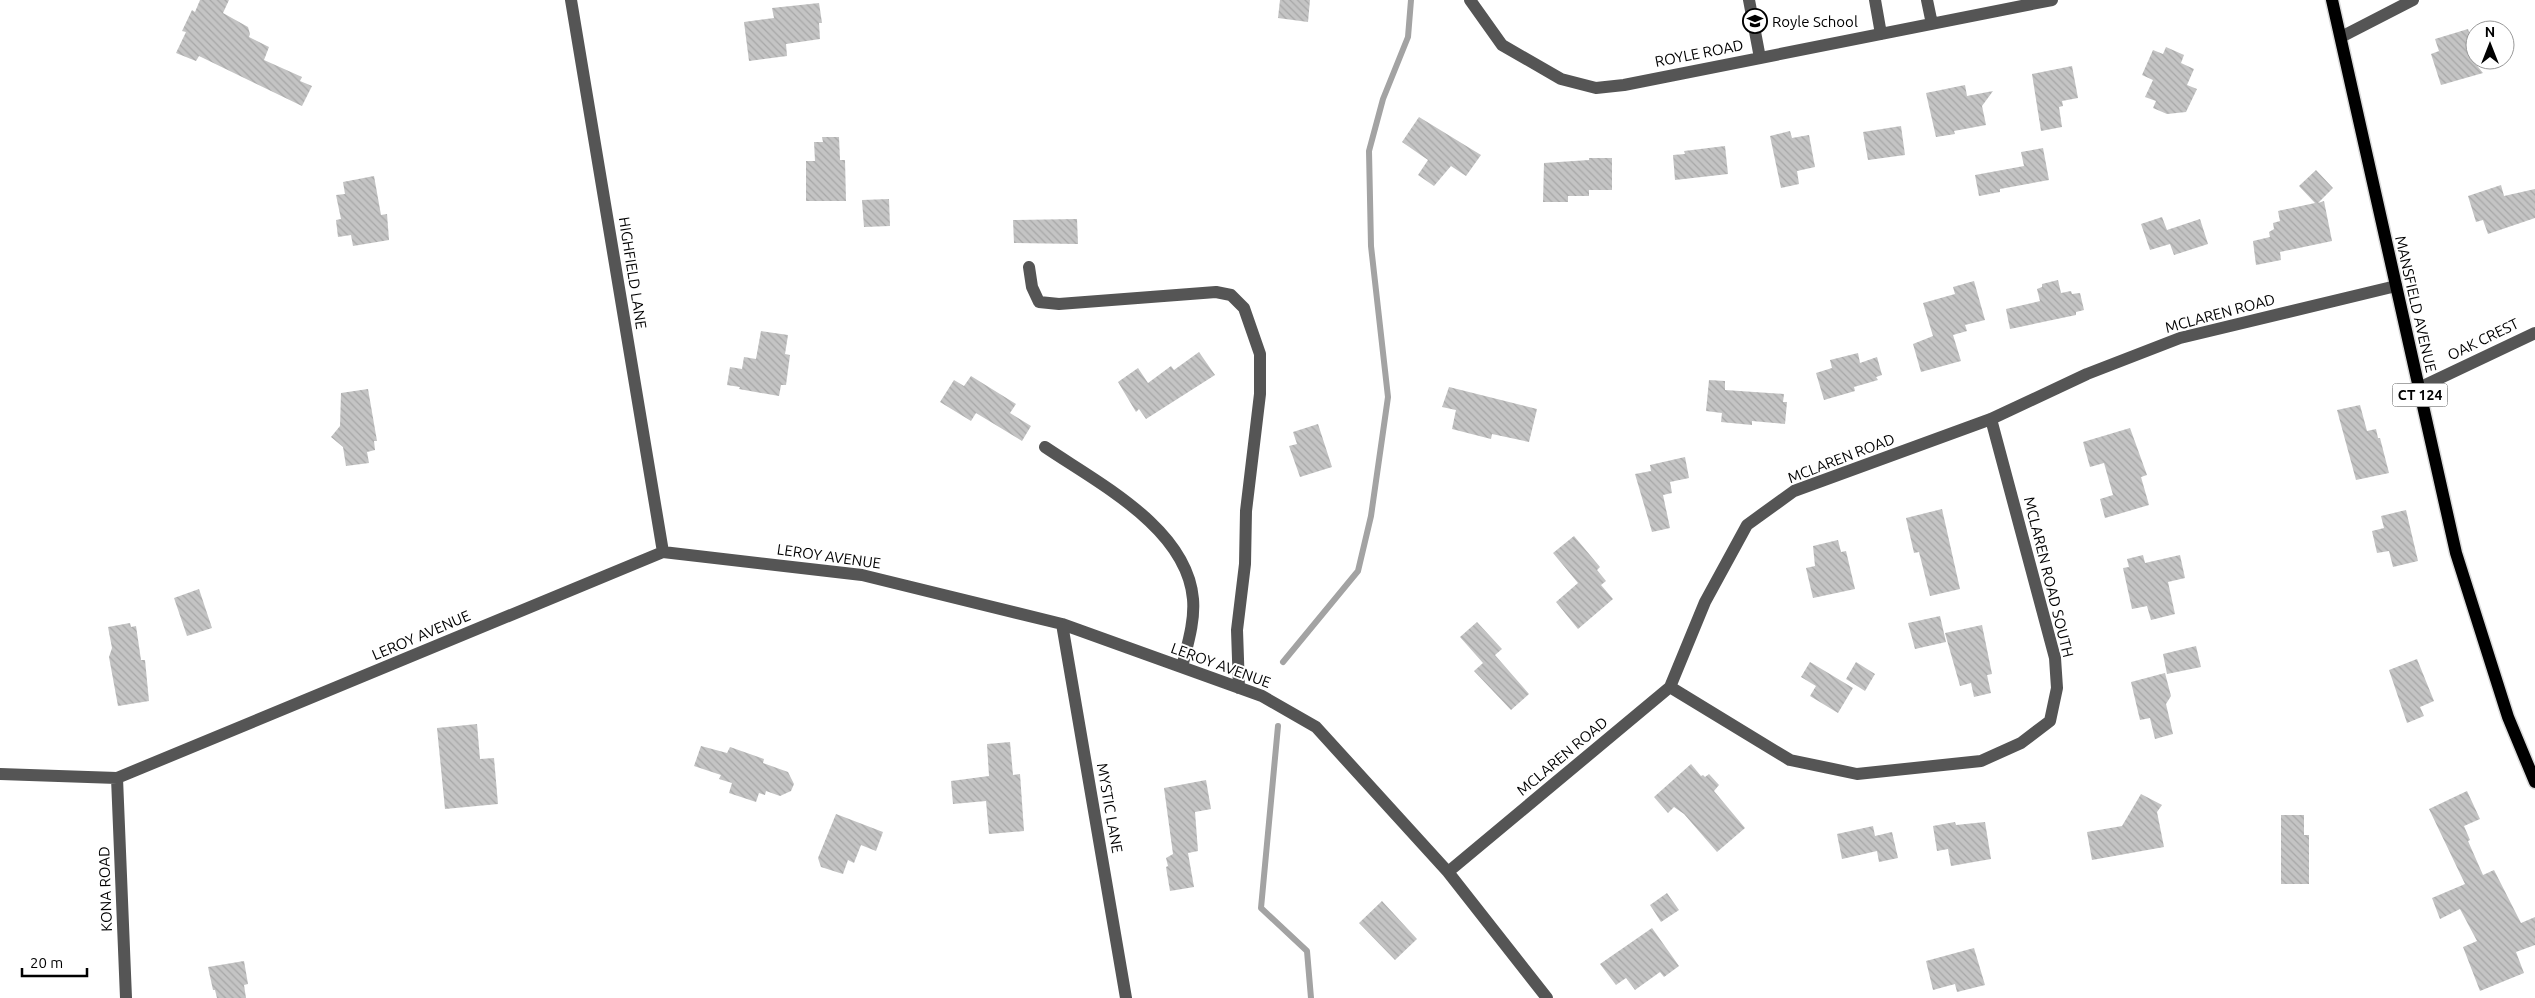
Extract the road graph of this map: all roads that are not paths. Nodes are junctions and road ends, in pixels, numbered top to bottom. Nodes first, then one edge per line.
1 (571, 0) edge
2 (1470, 0) edge
3 (1749, 0) edge
4 (1875, 0) edge
5 (1928, 0) edge
6 (2052, 0) edge
7 (2332, 0) edge
8 (2413, 0) edge
9 (1932, 24) junction
10 (1881, 34) junction
11 (2341, 38) junction
12 (1760, 58) junction
13 (1029, 268) dead end
14 (2396, 286) junction
15 (2535, 332) edge
16 (2419, 388) junction
17 (1991, 419) junction
18 (1045, 447) dead end
19 (663, 552) junction
20 (1062, 624) junction
21 (1182, 667) junction
22 (1670, 687) junction
23 (1239, 688) junction
24 (0, 774) edge
25 (117, 778) junction
26 (2535, 782) edge
27 (1448, 872) junction
28 (126, 998) edge
29 (1126, 998) edge
30 (1547, 998) edge

1 - 19 street, HIGHFIELD LANE
2 - 12 street, ROYLE ROAD
3 - 12 street
4 - 10 street
5 - 9 street
6 - 9 street, ROYLE ROAD
7 - 11 main road, MANSFIELD AVENUE / CT 124
8 - 11 street
9 - 10 street, ROYLE ROAD
10 - 12 street, ROYLE ROAD
11 - 14 main road, MANSFIELD AVENUE / CT 124
13 - 23 street
14 - 16 main road, MANSFIELD AVENUE / CT 124
14 - 17 street, MCLAREN ROAD
15 - 16 street, OAK CREST
16 - 26 main road, MANSFIELD AVENUE / CT 124
17 - 22 street, MCLAREN ROAD
17 - 22 street, MCLAREN ROAD SOUTH
18 - 21 street
19 - 20 street, LEROY AVENUE
19 - 25 street, LEROY AVENUE
20 - 21 street, LEROY AVENUE
20 - 29 street, MYSTIC LANE
21 - 23 street, LEROY AVENUE
22 - 27 street, MCLAREN ROAD
23 - 27 street, LEROY AVENUE
24 - 25 street, LEROY AVENUE
25 - 28 street, KONA ROAD
27 - 30 street, LEROY AVENUE

